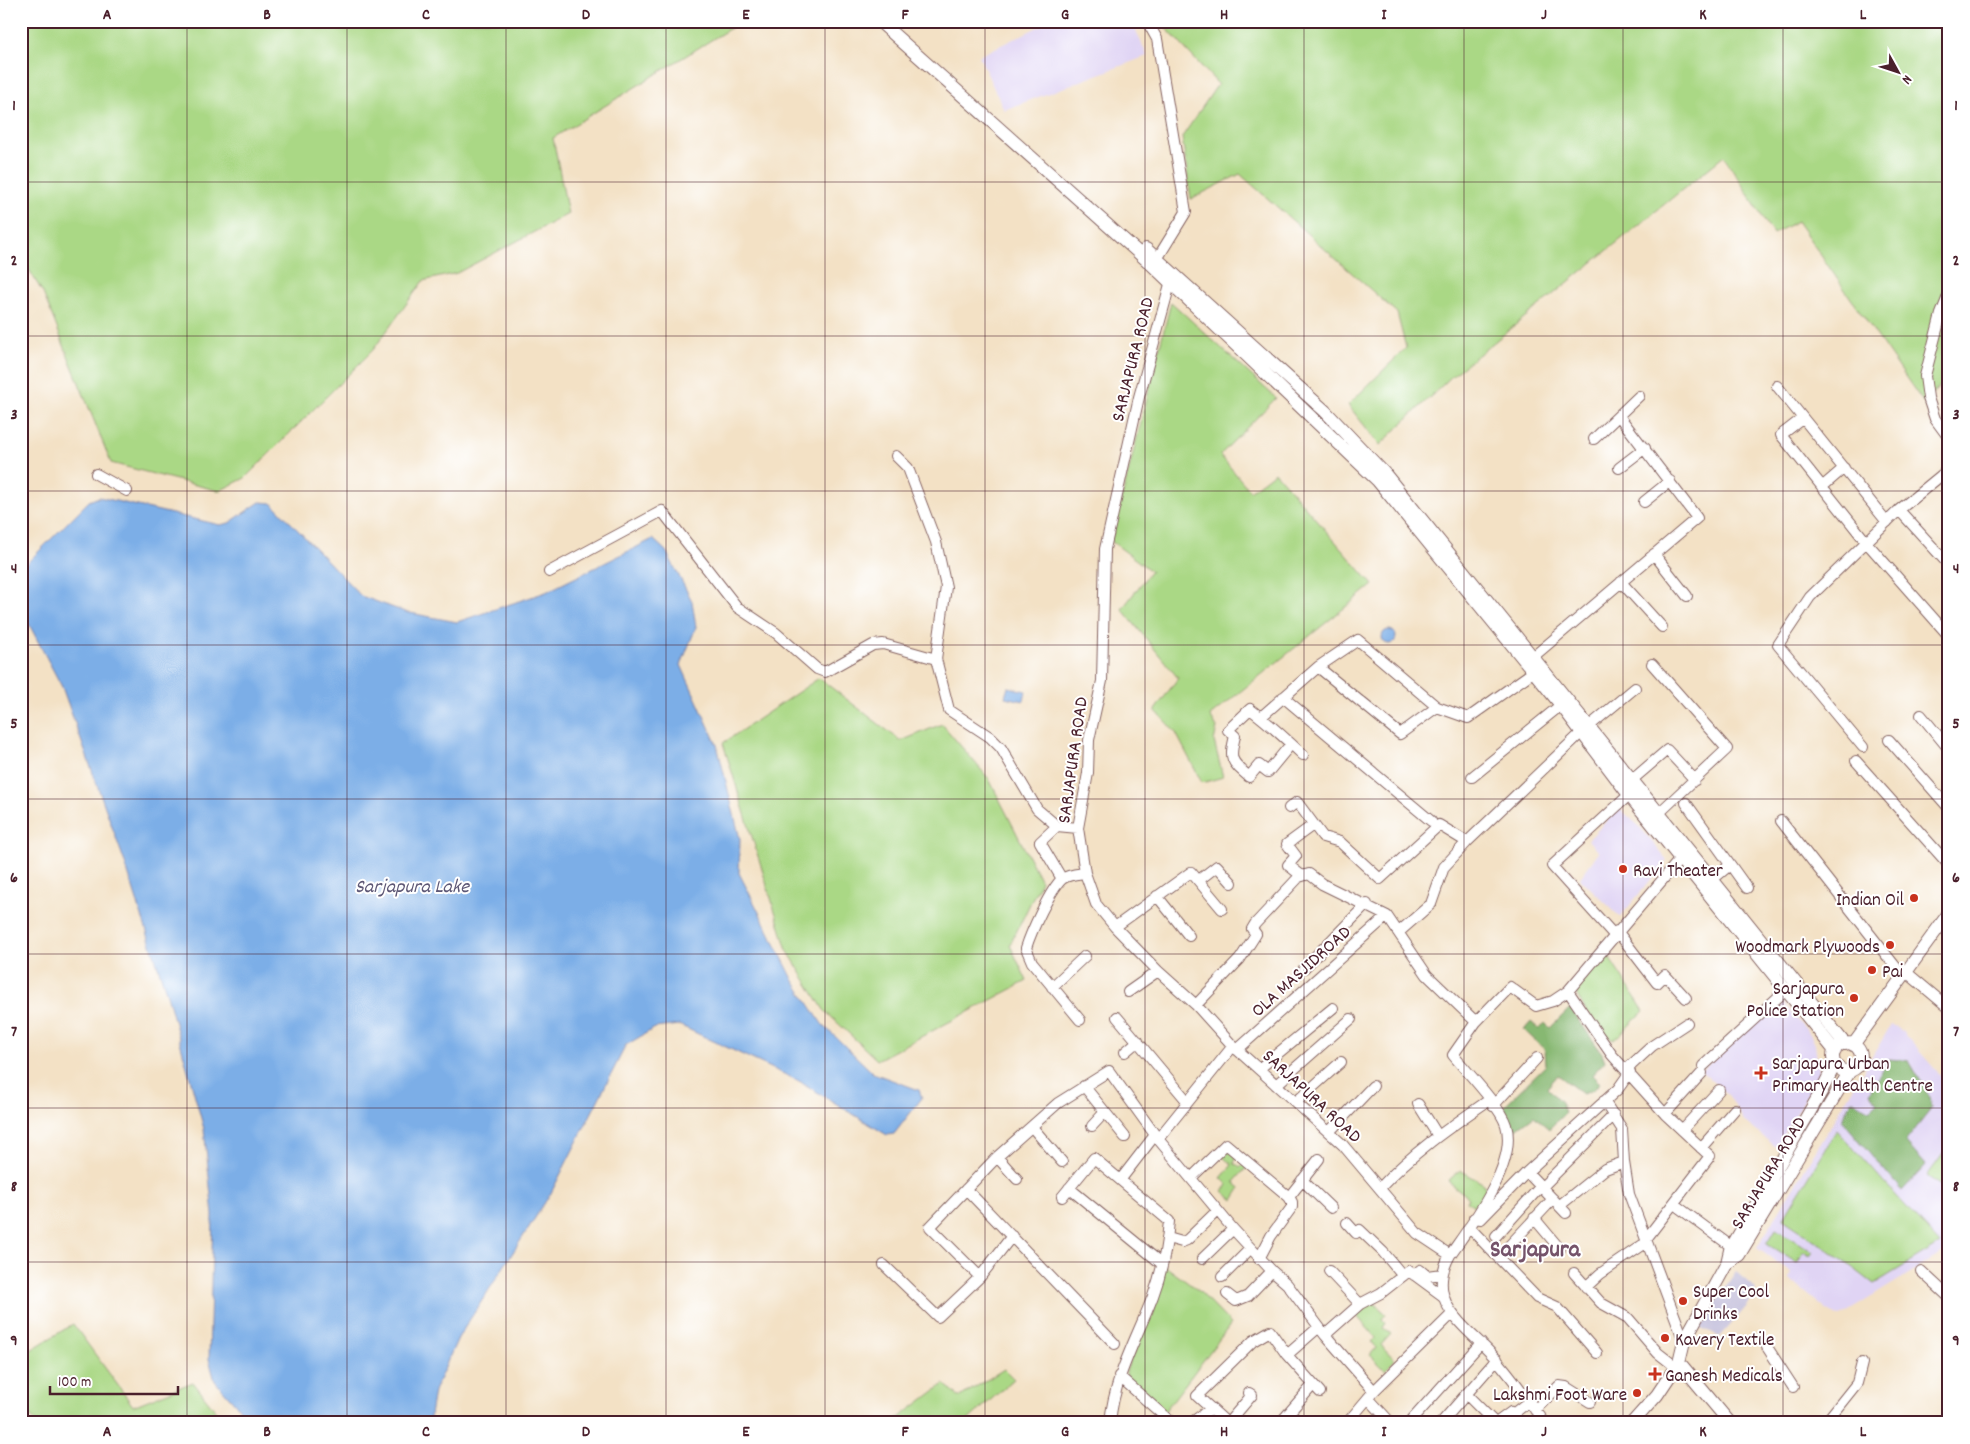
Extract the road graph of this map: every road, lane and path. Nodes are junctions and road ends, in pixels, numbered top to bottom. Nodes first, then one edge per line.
1 (879, 21) edge
2 (890, 21) edge
3 (1147, 21) edge
4 (1155, 263) junction
5 (1171, 278) junction
6 (1949, 294) edge
7 (1777, 386) dead end
8 (1639, 396) dead end
9 (1619, 416) junction
10 (1802, 418) junction
11 (1949, 438) edge
12 (1594, 439) dead end
13 (1645, 448) junction
14 (896, 456) dead end
15 (1619, 468) dead end
16 (1844, 468) junction
17 (1949, 469) edge
18 (96, 474) dead end
19 (1670, 481) junction
20 (1822, 488) junction
21 (127, 491) dead end
22 (1644, 502) dead end
23 (1899, 510) junction
24 (1887, 522) junction
25 (1867, 543) junction
26 (1654, 554) junction
27 (1949, 565) edge
28 (549, 572) dead end
29 (1621, 582) junction
30 (1687, 596) dead end
31 (1662, 627) dead end
32 (1949, 636) edge
33 (936, 659) junction
34 (1531, 664) junction
35 (1652, 664) dead end
36 (1318, 667) junction
37 (1635, 688) dead end
38 (1283, 697) junction
39 (1561, 705) junction
40 (1437, 707) junction
41 (1921, 715) dead end
42 (1261, 718) junction
43 (1585, 730) junction
44 (1890, 740) dead end
45 (1291, 744) junction
46 (1863, 747) dead end
47 (1949, 749) edge
48 (1303, 754) dead end
49 (1856, 761) dead end
50 (1472, 777) dead end
51 (1632, 780) junction
52 (1695, 780) junction
53 (1629, 795) junction
54 (1686, 803) dead end
55 (1288, 808) dead end
56 (1949, 808) edge
57 (1659, 813) junction
58 (1431, 821) dead end
59 (1782, 821) dead end
60 (1314, 825) junction
61 (1057, 826) junction
62 (1078, 828) junction
63 (1672, 838) junction
64 (1467, 842) junction
65 (1681, 858) junction
66 (1730, 865) junction
67 (1949, 865) edge
68 (1085, 873) junction
69 (1302, 876) junction
70 (1062, 879) junction
71 (1199, 880) junction
72 (1712, 880) junction
73 (1232, 883) dead end
74 (1747, 888) dead end
75 (1157, 896) junction
76 (1367, 904) junction
77 (1222, 910) dead end
78 (1949, 913) edge
79 (1387, 916) junction
80 (1949, 924) edge
81 (1115, 928) junction
82 (1399, 932) junction
83 (1616, 933) junction
84 (1189, 936) dead end
85 (1085, 956) dead end
86 (1304, 968) dead end
87 (1158, 971) junction
88 (1906, 974) junction
89 (1052, 987) junction
90 (1786, 990) junction
91 (1568, 991) junction
92 (1128, 992) dead end
93 (1686, 998) dead end
94 (1196, 1005) junction
95 (1333, 1008) dead end
96 (1949, 1008) edge
97 (1118, 1017) dead end
98 (1350, 1019) dead end
99 (1080, 1020) dead end
100 (1476, 1022) junction
101 (1687, 1023) dead end
102 (1138, 1041) junction
103 (1235, 1048) junction
104 (1846, 1051) junction
105 (1125, 1052) dead end
106 (1537, 1058) dead end
107 (1341, 1062) dead end
108 (1260, 1068) junction
109 (1628, 1071) junction
110 (1850, 1071) junction
111 (1276, 1085) junction
112 (1084, 1086) junction
113 (1373, 1086) dead end
114 (1719, 1090) dead end
115 (1604, 1100) junction
116 (1188, 1102) junction
117 (1296, 1102) junction
118 (1491, 1103) junction
119 (1418, 1104) dead end
120 (1735, 1110) dead end
121 (1105, 1112) junction
122 (1665, 1114) junction
123 (1614, 1115) junction
124 (1092, 1126) dead end
125 (1032, 1127) junction
126 (1682, 1130) junction
127 (1329, 1132) junction
128 (1438, 1136) junction
129 (1125, 1137) dead end
130 (1157, 1137) junction
131 (1701, 1148) junction
132 (1794, 1152) junction
133 (997, 1157) junction
134 (1319, 1159) dead end
135 (1062, 1162) dead end
136 (1624, 1162) junction
137 (1527, 1172) junction
138 (1190, 1178) junction
139 (1017, 1179) dead end
140 (1121, 1179) junction
141 (1302, 1180) junction
142 (1541, 1186) junction
143 (1069, 1188) junction
144 (1380, 1188) junction
145 (966, 1189) junction
146 (1062, 1197) dead end
147 (1289, 1197) junction
148 (1674, 1204) junction
149 (1559, 1206) junction
150 (1331, 1208) dead end
151 (1217, 1211) junction
152 (1474, 1218) junction
153 (1534, 1218) junction
154 (1347, 1224) dead end
155 (1469, 1227) junction
156 (1233, 1229) junction
157 (1012, 1236) junction
158 (1496, 1236) dead end
159 (1168, 1238) junction
160 (1646, 1240) junction
161 (1508, 1247) dead end
162 (1732, 1247) junction
163 (1250, 1248) junction
164 (1560, 1249) dead end
165 (1450, 1255) junction
166 (1202, 1258) dead end
167 (1259, 1258) junction
168 (1727, 1263) junction
169 (1162, 1264) junction
170 (884, 1266) dead end
171 (1329, 1271) dead end
172 (1921, 1271) dead end
173 (1272, 1272) junction
174 (1574, 1273) dead end
175 (1442, 1274) junction
176 (1414, 1275) junction
177 (980, 1276) junction
178 (1222, 1276) dead end
179 (1403, 1276) junction
180 (1586, 1287) junction
181 (1227, 1294) dead end
182 (1443, 1296) junction
183 (1949, 1297) edge
184 (1360, 1304) junction
185 (1451, 1315) junction
186 (1322, 1331) junction
187 (1684, 1342) junction
188 (1481, 1343) junction
189 (1115, 1344) dead end
190 (1767, 1347) dead end
191 (1597, 1353) dead end
192 (1286, 1355) junction
193 (1497, 1359) junction
194 (1862, 1363) dead end
195 (1677, 1364) junction
196 (1119, 1376) junction
197 (1793, 1387) dead end
198 (1249, 1393) dead end
199 (1371, 1394) junction
200 (1466, 1394) junction
201 (1590, 1402) dead end
202 (1532, 1406) junction
203 (1210, 1409) junction
204 (1281, 1422) dead end
205 (1110, 1423) edge
206 (1172, 1423) edge
207 (1192, 1423) edge
208 (1228, 1423) edge
209 (1347, 1423) edge
210 (1391, 1423) edge
211 (1410, 1423) edge
212 (1441, 1423) edge
213 (1496, 1423) edge
214 (1545, 1423) edge
215 (1632, 1423) edge
216 (1730, 1423) edge
217 (1825, 1423) edge

1 - 4 main road
2 - 4 main road
3 - 4 street
4 - 5 main road
5 - 34 main road
5 - 62 street, SARJAPURA ROAD
6 - 11 street
7 - 10 street
8 - 9 street
9 - 12 street
9 - 13 street
10 - 16 street
10 - 20 street
13 - 15 street
13 - 19 street
14 - 33 street
16 - 20 street
16 - 24 street
17 - 23 street
18 - 21 street
19 - 22 street
19 - 26 street
20 - 25 street
23 - 24 street
23 - 27 street
24 - 25 street
25 - 32 street
25 - 46 street
26 - 29 street
26 - 30 street
28 - 33 street
29 - 31 street
29 - 34 street
33 - 61 street
34 - 39 main road
34 - 40 street
34 - 43 main road
35 - 52 street
36 - 38 street
36 - 40 street
36 - 40 street
37 - 43 street
38 - 42 street
38 - 58 street
39 - 43 main road
39 - 50 street
41 - 47 street
42 - 45 street
42 - 45 street
43 - 51 main road
43 - 53 main road
43 - 64 street
44 - 56 street
45 - 48 street
49 - 67 street
51 - 52 street
51 - 57 main road
52 - 57 street
53 - 63 main road
53 - 83 street
54 - 66 street
55 - 60 street
57 - 63 main road
59 - 88 street
60 - 64 street
60 - 69 street
61 - 62 street
61 - 70 street
62 - 68 street, SARJAPURA ROAD
63 - 65 main road
63 - 72 main road
64 - 82 street
65 - 83 street
65 - 90 main road
66 - 72 street
66 - 74 street
68 - 70 street
68 - 81 street, SARJAPURA ROAD
69 - 76 street
69 - 94 street
70 - 89 street
71 - 73 street
71 - 75 street
71 - 77 street
72 - 104 main road
75 - 81 street
75 - 84 street
76 - 79 street
76 - 86 street
78 - 88 main road, SARJAPURA ROAD
79 - 82 street
79 - 103 street, OLA MASJIDROAD
80 - 88 main road, SARJAPURA ROAD
81 - 87 street, SARJAPURA ROAD
82 - 100 street
83 - 91 street
83 - 93 street
85 - 89 street
87 - 92 street
87 - 94 street, SARJAPURA ROAD
88 - 96 street
88 - 104 main road, SARJAPURA ROAD
89 - 99 street
90 - 104 main road
90 - 122 street
91 - 100 street
91 - 109 street
94 - 103 street, SARJAPURA ROAD
95 - 108 street
97 - 102 street
98 - 111 street
100 - 118 street
101 - 109 street
102 - 105 street
102 - 116 street
103 - 108 street, SARJAPURA ROAD
103 - 116 street, OLA MASJIDROAD
104 - 110 main road
104 - 110 main road, SARJAPURA ROAD
104 - 132 main road, SARJAPURA ROAD
106 - 118 street
107 - 117 street
108 - 111 street, SARJAPURA ROAD
109 - 115 street
109 - 122 street
110 - 132 main road, SARJAPURA ROAD
111 - 117 street, SARJAPURA ROAD
112 - 121 street
112 - 125 street
112 - 130 street
113 - 127 street
114 - 126 street
115 - 123 street
115 - 137 street
116 - 130 street, OLA MASJIDROAD
117 - 127 street, SARJAPURA ROAD
118 - 128 street
118 - 152 street
119 - 128 street
120 - 131 street
121 - 124 street
121 - 129 street
122 - 126 street
123 - 136 street
123 - 142 street
125 - 133 street
125 - 135 street
126 - 131 street
127 - 144 street, SARJAPURA ROAD
128 - 144 street
130 - 138 street
130 - 140 street, OLA MASJIDROAD
131 - 148 street
132 - 162 main road, SARJAPURA ROAD
132 - 168 main road, SARJAPURA ROAD
133 - 139 street
133 - 145 street
134 - 141 street
136 - 149 street
136 - 160 street
137 - 142 street
137 - 152 street
138 - 147 street
138 - 151 street
140 - 143 street
140 - 159 street
141 - 147 street
141 - 150 street
142 - 149 street
142 - 158 street
143 - 146 street
143 - 169 street
144 - 165 street, SARJAPURA ROAD
145 - 157 street
145 - 177 street
147 - 167 street
148 - 160 street
148 - 162 street
149 - 153 street
151 - 156 street
151 - 159 street
152 - 155 street
153 - 161 street
153 - 164 street
154 - 179 street
155 - 165 street
155 - 191 street
156 - 163 street
156 - 166 street
157 - 177 street
157 - 189 street
159 - 169 street
160 - 180 street
160 - 187 street
162 - 168 main road, SARJAPURA ROAD
163 - 167 street
163 - 178 street
165 - 175 street
167 - 173 street
168 - 187 main road, SARJAPURA ROAD
169 - 196 street
170 - 177 street
171 - 184 street
172 - 183 street
173 - 181 street
173 - 186 street
174 - 180 street
175 - 176 street
175 - 182 street
176 - 179 street
176 - 182 street
179 - 184 street
180 - 195 street
182 - 185 street
184 - 186 street
185 - 188 street
185 - 199 street
186 - 192 street
186 - 199 street
187 - 195 main road, SARJAPURA ROAD
188 - 193 street
188 - 211 street
190 - 197 street
192 - 203 street
192 - 204 street
193 - 200 street
193 - 202 street
194 - 217 street
195 - 215 main road, SARJAPURA ROAD
195 - 216 main road
196 - 205 street
196 - 206 street
198 - 208 street
199 - 209 street
199 - 210 street
200 - 212 street
200 - 213 street
201 - 202 street
202 - 213 street
202 - 214 street
203 - 207 street
203 - 208 street

